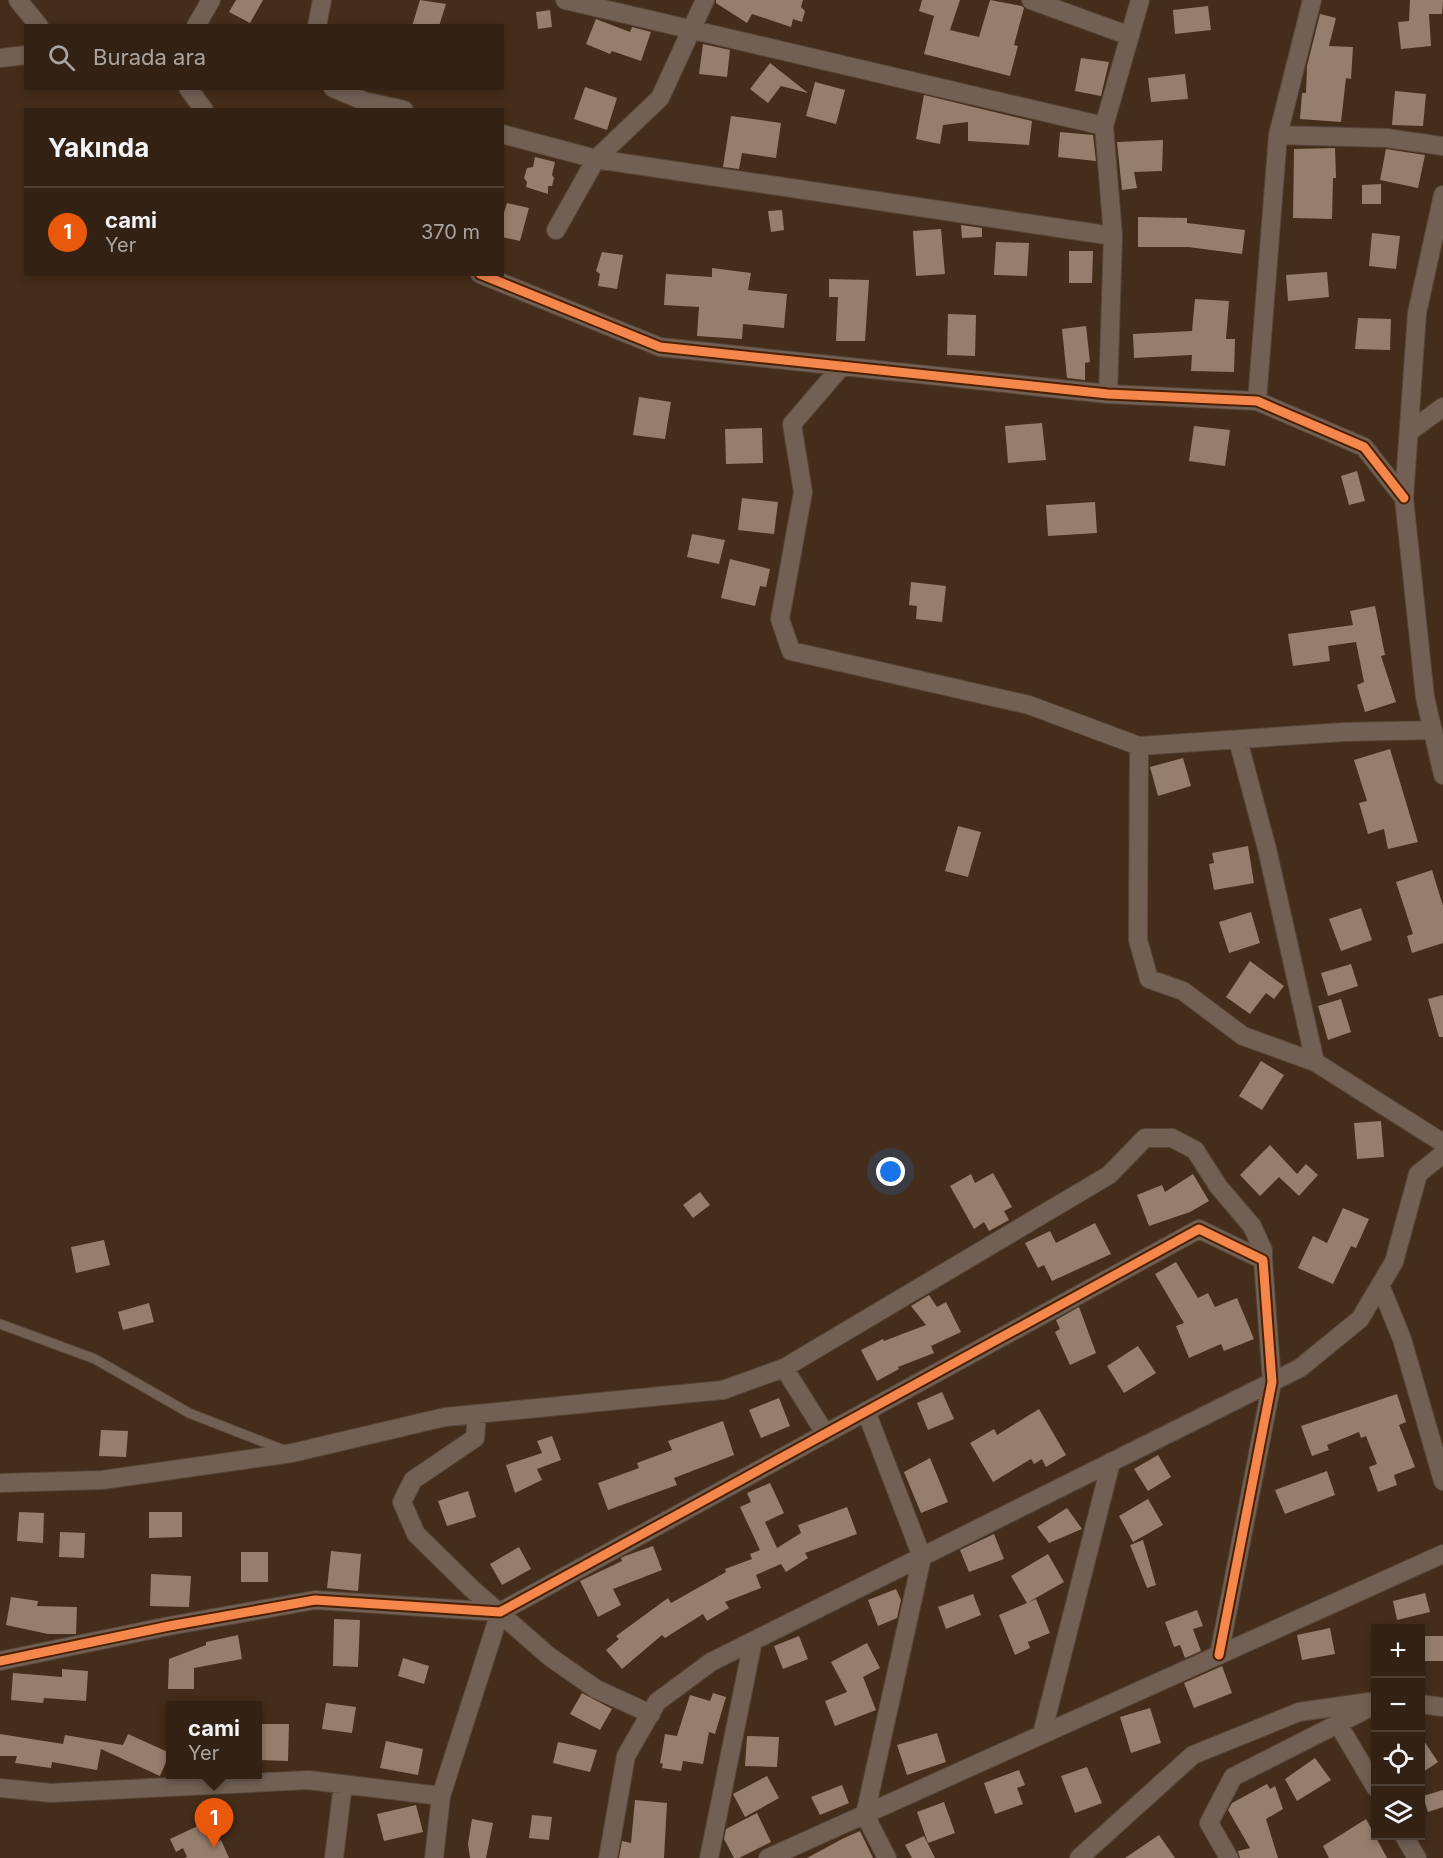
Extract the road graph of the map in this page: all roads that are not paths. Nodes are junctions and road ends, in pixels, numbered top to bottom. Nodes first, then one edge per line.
1 (18, 0) edge
2 (211, 0) edge
3 (322, 0) edge
4 (566, 0) edge
5 (705, 0) edge
6 (1031, 0) edge
7 (1140, 0) edge
8 (1312, 0) edge
9 (37, 24) edge
10 (197, 24) edge
11 (317, 24) edge
12 (690, 29) junction
13 (1130, 36) junction
14 (24, 55) edge
15 (0, 58) edge
16 (189, 90) edge
17 (338, 90) edge
18 (203, 108) edge
19 (395, 108) edge
20 (1104, 126) junction
21 (504, 135) edge
22 (1278, 135) junction
23 (1443, 146) edge
24 (596, 159) junction
25 (1443, 195) edge
26 (556, 230) dead end
27 (1113, 236) junction
28 (485, 276) edge
29 (842, 366) junction
30 (1108, 394) junction
31 (1257, 401) junction
32 (1443, 407) edge
33 (1409, 432) junction
34 (1404, 498) junction
35 (1425, 697) junction
36 (1443, 704) edge
37 (1433, 730) junction
38 (1238, 740) junction
39 (1139, 746) junction
40 (1443, 775) edge
41 (1315, 1062) junction
42 (1443, 1143) edge
43 (1443, 1154) edge
44 (1263, 1260) junction
45 (1380, 1286) junction
46 (0, 1324) edge
47 (784, 1368) junction
48 (1272, 1382) junction
49 (866, 1411) junction
50 (477, 1414) junction
51 (825, 1433) junction
52 (292, 1454) junction
53 (1111, 1462) junction
54 (1443, 1481) edge
55 (0, 1483) edge
56 (1443, 1554) edge
57 (922, 1557) junction
58 (500, 1612) junction
59 (753, 1641) junction
60 (1219, 1655) junction
61 (0, 1661) edge
62 (1371, 1704) edge
63 (1425, 1705) edge
64 (1371, 1706) edge
65 (1443, 1707) edge
66 (651, 1714) junction
67 (1338, 1724) junction
68 (1042, 1734) junction
69 (343, 1784) junction
70 (1375, 1786) edge
71 (0, 1788) edge
72 (441, 1797) junction
73 (865, 1815) junction
74 (1406, 1840) edge
75 (334, 1858) edge
76 (434, 1858) edge
77 (608, 1858) edge
78 (709, 1858) edge
79 (768, 1858) edge
80 (887, 1858) edge
81 (1079, 1858) edge
82 (1229, 1858) edge
83 (1417, 1858) edge

1 - 9 street
2 - 10 street
3 - 11 street
4 - 12 street
5 - 12 street
6 - 13 street
7 - 13 street
8 - 22 street
12 - 20 street
12 - 24 street
13 - 20 street
14 - 15 street
16 - 18 street
17 - 19 street
20 - 27 street
21 - 24 street
22 - 23 street
22 - 31 street
24 - 26 street
24 - 27 street
25 - 33 street
27 - 30 street
28 - 29 street
29 - 30 street
29 - 39 street
30 - 31 street
31 - 34 street
32 - 33 street
33 - 34 street
34 - 35 street
35 - 36 street
35 - 37 street
37 - 38 street
37 - 40 street
38 - 39 street
38 - 41 street
39 - 41 street
41 - 42 street
43 - 45 street
44 - 47 street
44 - 48 street
44 - 49 street
45 - 48 street
45 - 54 street
46 - 52 lane
47 - 50 street
47 - 51 street
48 - 53 street
48 - 60 street
49 - 51 street
49 - 57 street
50 - 52 street
50 - 58 street
51 - 58 street
52 - 55 street
53 - 57 street
53 - 68 street
56 - 60 street
57 - 59 street
57 - 73 street
58 - 61 street
58 - 66 street
58 - 72 street
59 - 66 street
59 - 78 street
60 - 68 street
62 - 81 street
63 - 65 street
64 - 67 street
66 - 77 street
67 - 70 street
67 - 82 street
68 - 73 street
69 - 71 street
69 - 72 street
69 - 75 street
72 - 76 street
73 - 79 street
73 - 80 street
74 - 83 street

